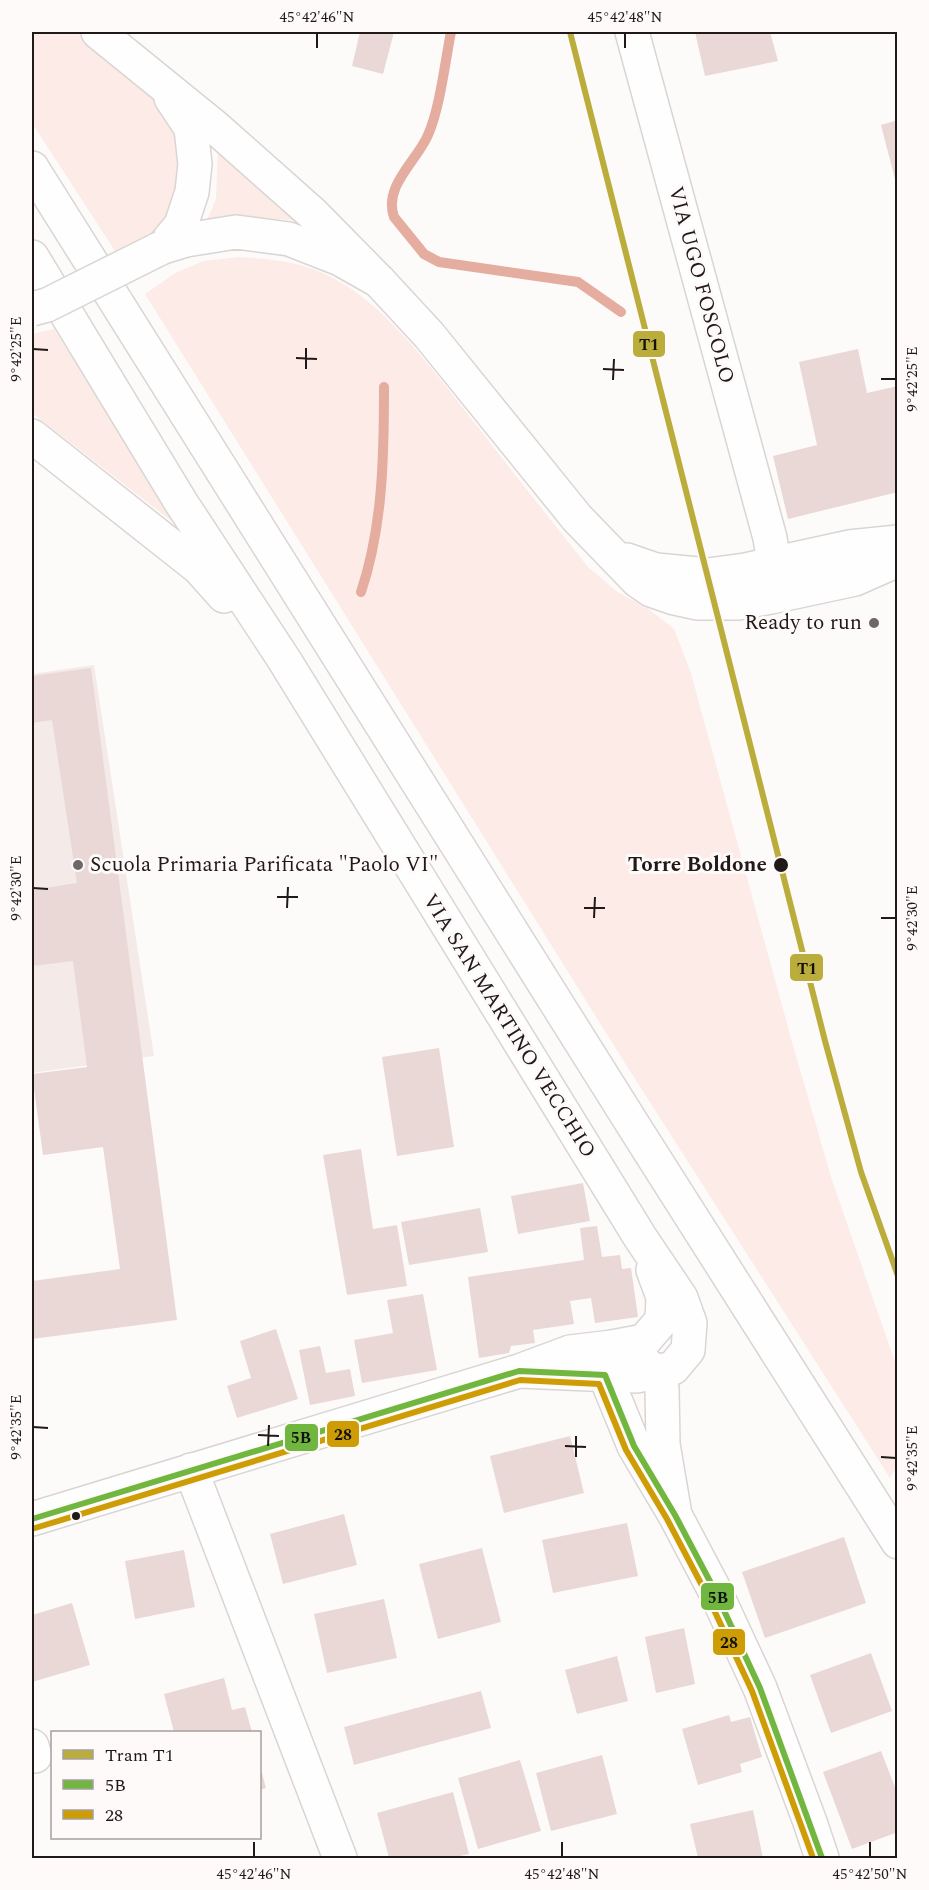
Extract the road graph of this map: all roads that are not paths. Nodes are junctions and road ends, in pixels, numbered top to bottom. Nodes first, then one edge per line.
1 (98, 32) edge
2 (632, 32) edge
3 (159, 80) junction
4 (32, 168) edge
5 (163, 247) junction
6 (33, 260) edge
7 (379, 281) junction
8 (32, 309) edge
9 (32, 436) edge
10 (897, 542) edge
11 (611, 554) junction
12 (780, 554) junction
13 (897, 560) edge
14 (638, 581) junction
15 (285, 661) junction
16 (640, 1237) junction
17 (609, 1361) junction
18 (654, 1372) junction
19 (191, 1470) junction
20 (675, 1515) junction
21 (32, 1519) edge
22 (897, 1542) edge
23 (340, 1858) edge
24 (822, 1858) edge

1 - 3 main road
2 - 12 main road, VIA UGO FOSCOLO
3 - 5 main road
3 - 7 main road
4 - 22 main road
5 - 7 main road
5 - 8 main road, bridge
6 - 15 main road
7 - 11 main road
9 - 15 main road
10 - 12 main road
11 - 12 main road
11 - 14 main road
12 - 14 main road
13 - 14 main road
15 - 16 main road, VIA SAN MARTINO VECCHIO
16 - 17 main road, VIA SAN MARTINO VECCHIO
16 - 18 main road, VIA SAN MARTINO VECCHIO
17 - 18 main road, VIA SAN MARTINO VECCHIO
17 - 19 main road, VIA SAN MARTINO VECCHIO
17 - 20 main road
18 - 20 main road
19 - 21 main road, VIA SAN MARTINO VECCHIO
19 - 23 main road
20 - 24 main road

